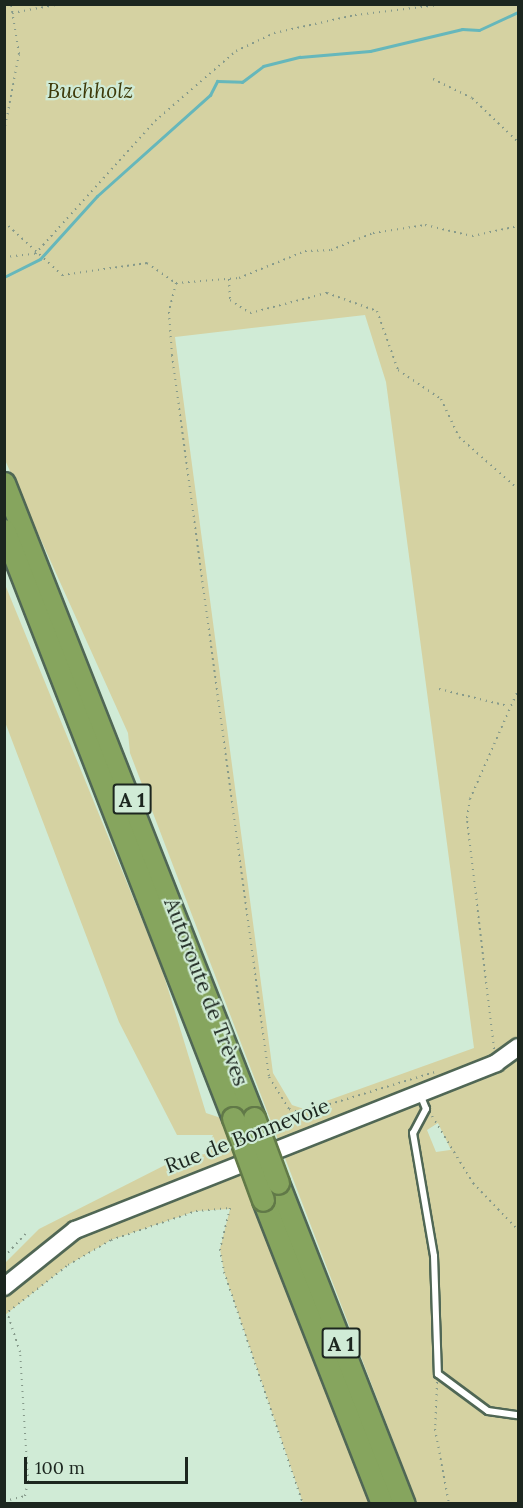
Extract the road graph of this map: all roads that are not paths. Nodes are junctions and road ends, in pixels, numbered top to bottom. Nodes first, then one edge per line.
1 (4, 483) edge
2 (4, 530) edge
3 (519, 1047) edge
4 (423, 1101) junction
5 (243, 1118) junction
6 (4, 1287) edge
7 (519, 1415) edge
8 (382, 1503) edge
9 (404, 1503) edge

1 - 5 highway, Autoroute de Trèves / A 1
2 - 5 highway, Autoroute de Trèves / A 1
3 - 4 main road, Rue de Bonnevoie
4 - 6 main road, Rue de Bonnevoie
4 - 7 lane
5 - 8 highway, Autoroute de Trèves / A 1, bridge
5 - 9 highway, Autoroute de Trèves / A 1, bridge

